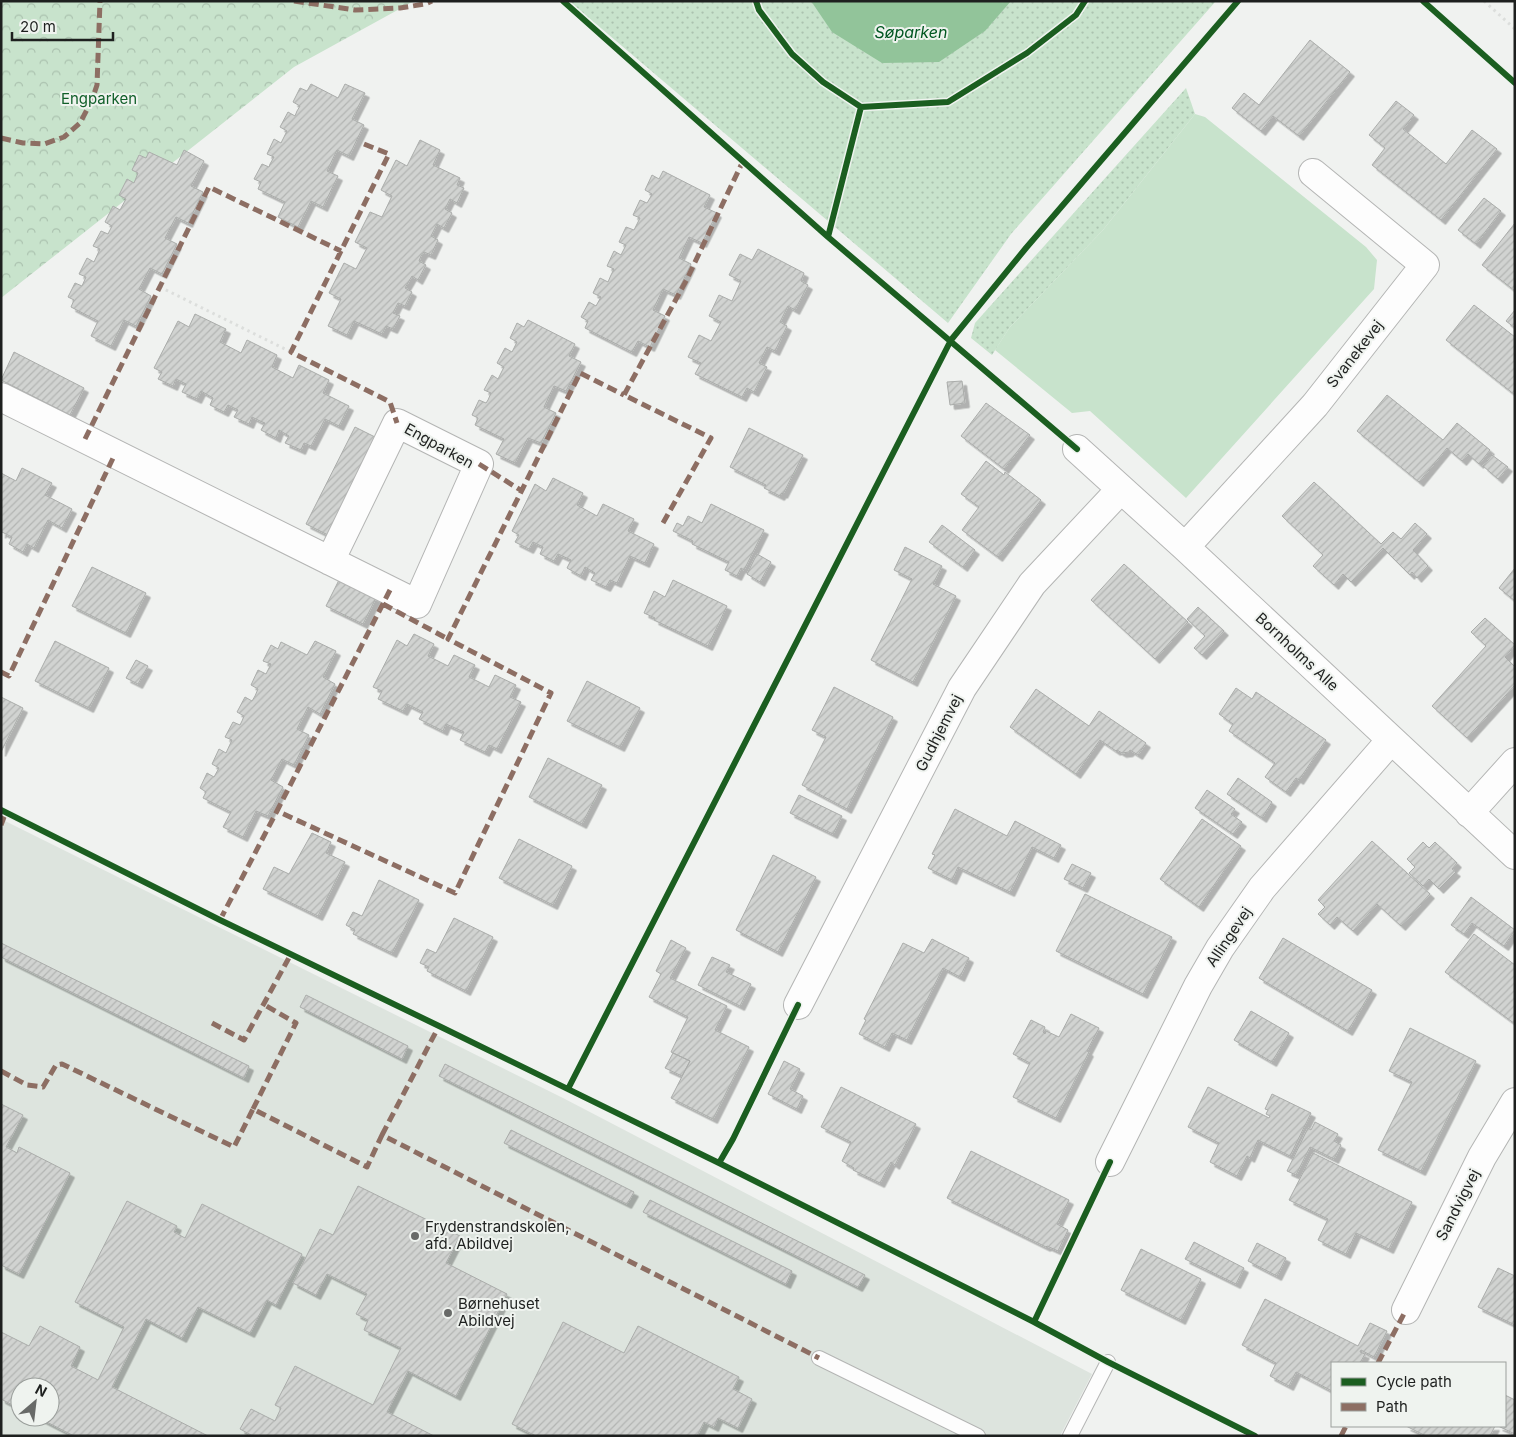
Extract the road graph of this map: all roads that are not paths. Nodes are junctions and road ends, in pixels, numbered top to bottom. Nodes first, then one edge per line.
1 (1313, 173) dead end
2 (1, 397) edge
3 (1077, 449) dead end
4 (1121, 489) junction
5 (1185, 547) junction
6 (330, 561) junction
7 (1391, 740) junction
8 (1515, 762) edge
9 (1469, 813) junction
10 (1515, 855) edge
11 (798, 1005) dead end
12 (1515, 1102) edge
13 (1110, 1162) dead end
14 (1406, 1310) dead end
15 (819, 1358) dead end
16 (1108, 1362) dead end
17 (978, 1436) edge
18 (1070, 1436) edge

1 - 5 street, Svanekevej
2 - 6 street, Engparken
3 - 4 street, Bornholms Alle
4 - 5 street, Bornholms Alle
4 - 11 street, Gudhjemvej
5 - 7 street, Bornholms Alle
6 - 6 street, Engparken
7 - 9 street, Bornholms Alle
7 - 13 street, Allingevej
8 - 9 street
9 - 10 street, Bornholms Alle
12 - 14 street, Sandvigvej
15 - 17 lane
16 - 18 lane

